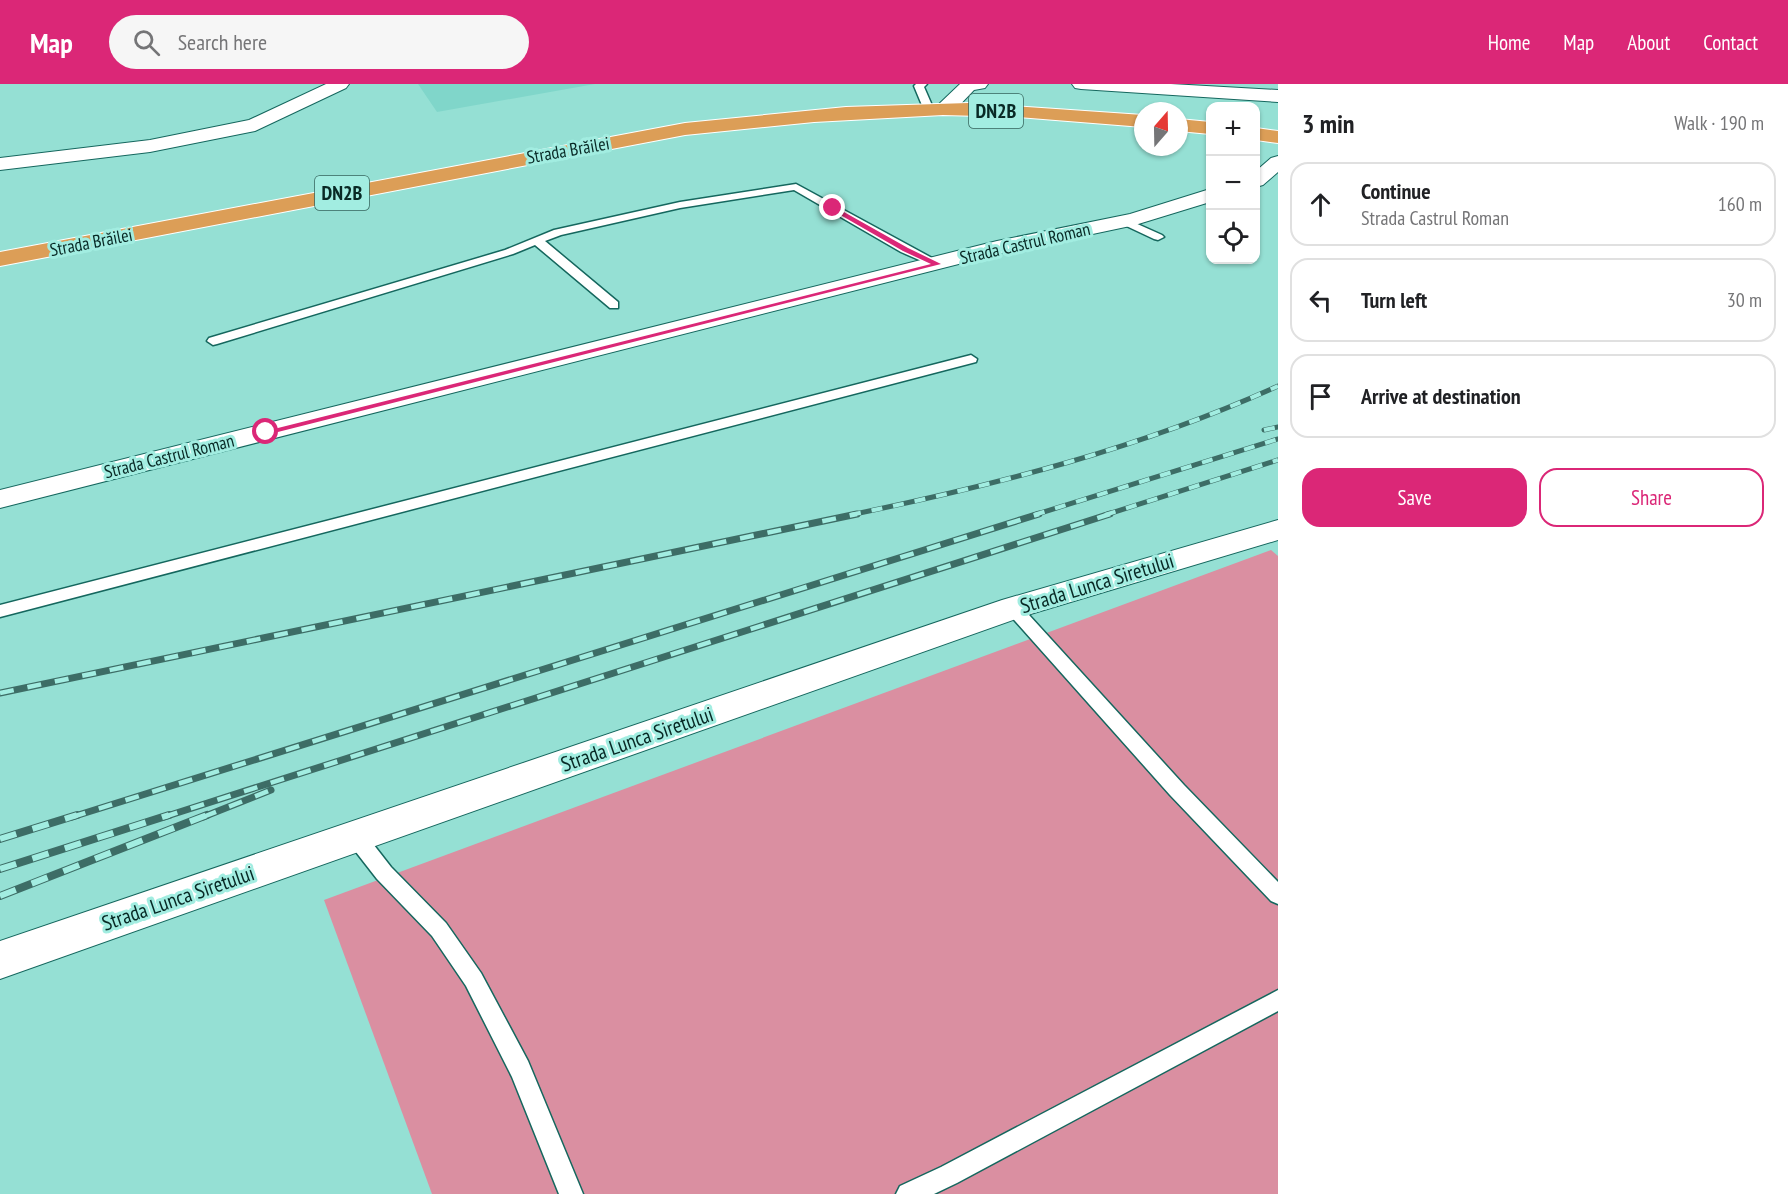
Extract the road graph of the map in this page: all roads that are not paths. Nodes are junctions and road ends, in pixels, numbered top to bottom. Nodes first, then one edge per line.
1 (340, 84) edge
2 (922, 84) edge
3 (979, 84) edge
4 (1081, 84) edge
5 (1278, 96) edge
6 (937, 110) junction
7 (1134, 120) edge
8 (1188, 125) edge
9 (1206, 127) edge
10 (1260, 135) edge
11 (1278, 137) edge
12 (1278, 162) edge
13 (0, 164) edge
14 (1260, 178) edge
15 (1206, 196) edge
16 (1124, 221) junction
17 (1158, 237) dead end
18 (536, 240) junction
19 (0, 259) edge
20 (937, 264) junction
21 (614, 305) dead end
22 (213, 341) dead end
23 (971, 359) dead end
24 (0, 498) edge
25 (1278, 530) edge
26 (1013, 608) junction
27 (0, 611) edge
28 (356, 837) junction
29 (1278, 895) edge
30 (0, 960) edge
31 (1278, 1000) edge
32 (572, 1194) edge
33 (908, 1194) edge

1 - 13 street
2 - 6 lane
3 - 6 street
4 - 5 street
6 - 7 highway, Strada Brăilei / DN2B
6 - 19 highway, Strada Brăilei / DN2B
8 - 9 highway
10 - 11 highway
12 - 14 street
15 - 16 street, Strada Castrul Roman
16 - 17 lane
16 - 20 street, Strada Castrul Roman
18 - 20 lane
18 - 21 lane
18 - 22 lane
20 - 24 street, Strada Castrul Roman
23 - 27 lane
25 - 26 street, Strada Lunca Siretului
26 - 28 street, Strada Lunca Siretului
26 - 29 lane
28 - 30 street, Strada Lunca Siretului
28 - 32 lane
31 - 33 lane

